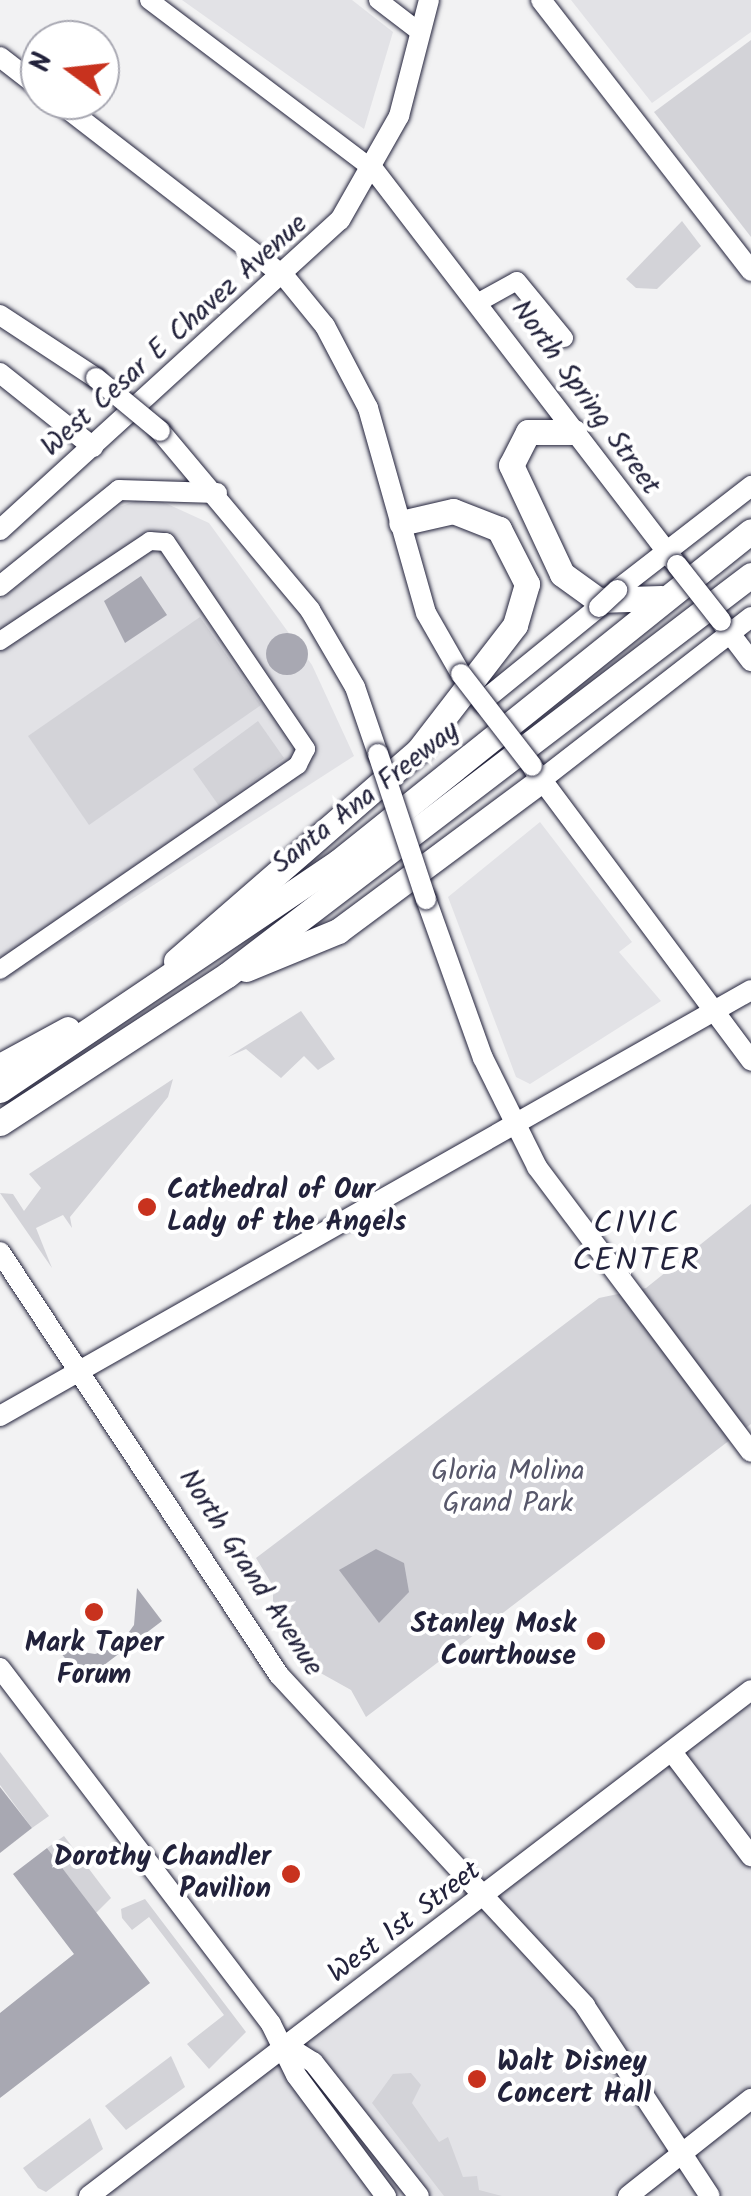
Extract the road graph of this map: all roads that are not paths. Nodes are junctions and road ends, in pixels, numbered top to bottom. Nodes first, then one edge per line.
1 (149, 0) edge
2 (378, 0) edge
3 (429, 0) edge
4 (541, 0) edge
5 (422, 33) junction
6 (0, 57) edge
7 (20, 72) edge
8 (82, 120) edge
9 (374, 170) junction
10 (751, 271) edge
11 (285, 276) junction
12 (479, 302) junction
13 (0, 315) edge
14 (564, 338) dead end
15 (0, 373) edge
16 (574, 432) junction
17 (93, 447) junction
18 (751, 486) edge
19 (217, 493) junction
20 (400, 523) junction
21 (0, 530) edge
22 (751, 531) edge
23 (672, 560) junction
24 (751, 575) edge
25 (0, 586) edge
26 (666, 597) junction
27 (751, 617) edge
28 (725, 627) junction
29 (0, 641) edge
30 (751, 661) edge
31 (482, 702) junction
32 (536, 774) junction
33 (0, 970) edge
34 (227, 975) junction
35 (157, 987) junction
36 (751, 990) edge
37 (714, 1010) junction
38 (120, 1013) junction
39 (108, 1055) junction
40 (751, 1062) edge
41 (0, 1066) edge
42 (0, 1090) edge
43 (0, 1123) edge
44 (512, 1124) junction
45 (0, 1142) edge
46 (0, 1252) edge
47 (82, 1368) junction
48 (0, 1416) edge
49 (751, 1452) edge
50 (0, 1668) edge
51 (751, 1690) edge
52 (672, 1752) junction
53 (751, 1856) edge
54 (486, 1896) junction
55 (287, 2046) junction
56 (751, 2098) edge
57 (683, 2155) junction
58 (89, 2196) edge
59 (386, 2196) edge
60 (419, 2196) edge
61 (628, 2196) edge
62 (710, 2196) edge

1 - 9 street
2 - 5 street
3 - 5 main road, West Cesar E Chavez Avenue
4 - 10 main road
5 - 9 main road, West Cesar E Chavez Avenue
6 - 7 main road
8 - 11 main road
9 - 11 main road, West Cesar E Chavez Avenue
9 - 12 main road, North Spring Street
11 - 17 main road, West Cesar E Chavez Avenue
11 - 20 main road
12 - 14 street
12 - 16 main road, North Spring Street
13 - 19 main road, bridge
15 - 17 main road
16 - 23 main road, North Spring Street
16 - 26 highway
17 - 21 main road, West Cesar E Chavez Avenue
18 - 23 main road
19 - 25 main road
19 - 44 main road, bridge
20 - 31 main road, bridge
20 - 35 highway
22 - 26 highway, Santa Ana Freeway
23 - 28 main road, North Spring Street, bridge
23 - 31 main road, bridge
24 - 34 highway, Santa Ana Freeway
26 - 35 highway, Santa Ana Freeway
27 - 28 main road
28 - 30 main road, North Spring Street
28 - 32 main road
29 - 33 street
31 - 32 main road, bridge
32 - 34 highway
32 - 37 main road
34 - 39 highway, Santa Ana Freeway
35 - 38 highway, Santa Ana Freeway
36 - 37 main road
37 - 40 main road
37 - 44 main road
38 - 41 highway
38 - 42 highway, Santa Ana Freeway
39 - 43 highway
39 - 45 highway
44 - 47 main road
44 - 49 main road
46 - 47 main road, North Grand Avenue
47 - 48 main road
47 - 54 main road, North Grand Avenue
50 - 55 main road
51 - 52 main road, West 1st Street
52 - 53 main road
52 - 54 main road, West 1st Street
54 - 55 main road, West 1st Street
54 - 57 main road, North Grand Avenue
55 - 58 main road, West 1st Street
55 - 59 main road
55 - 60 main road
56 - 57 main road
57 - 61 main road
57 - 62 main road, North Grand Avenue

